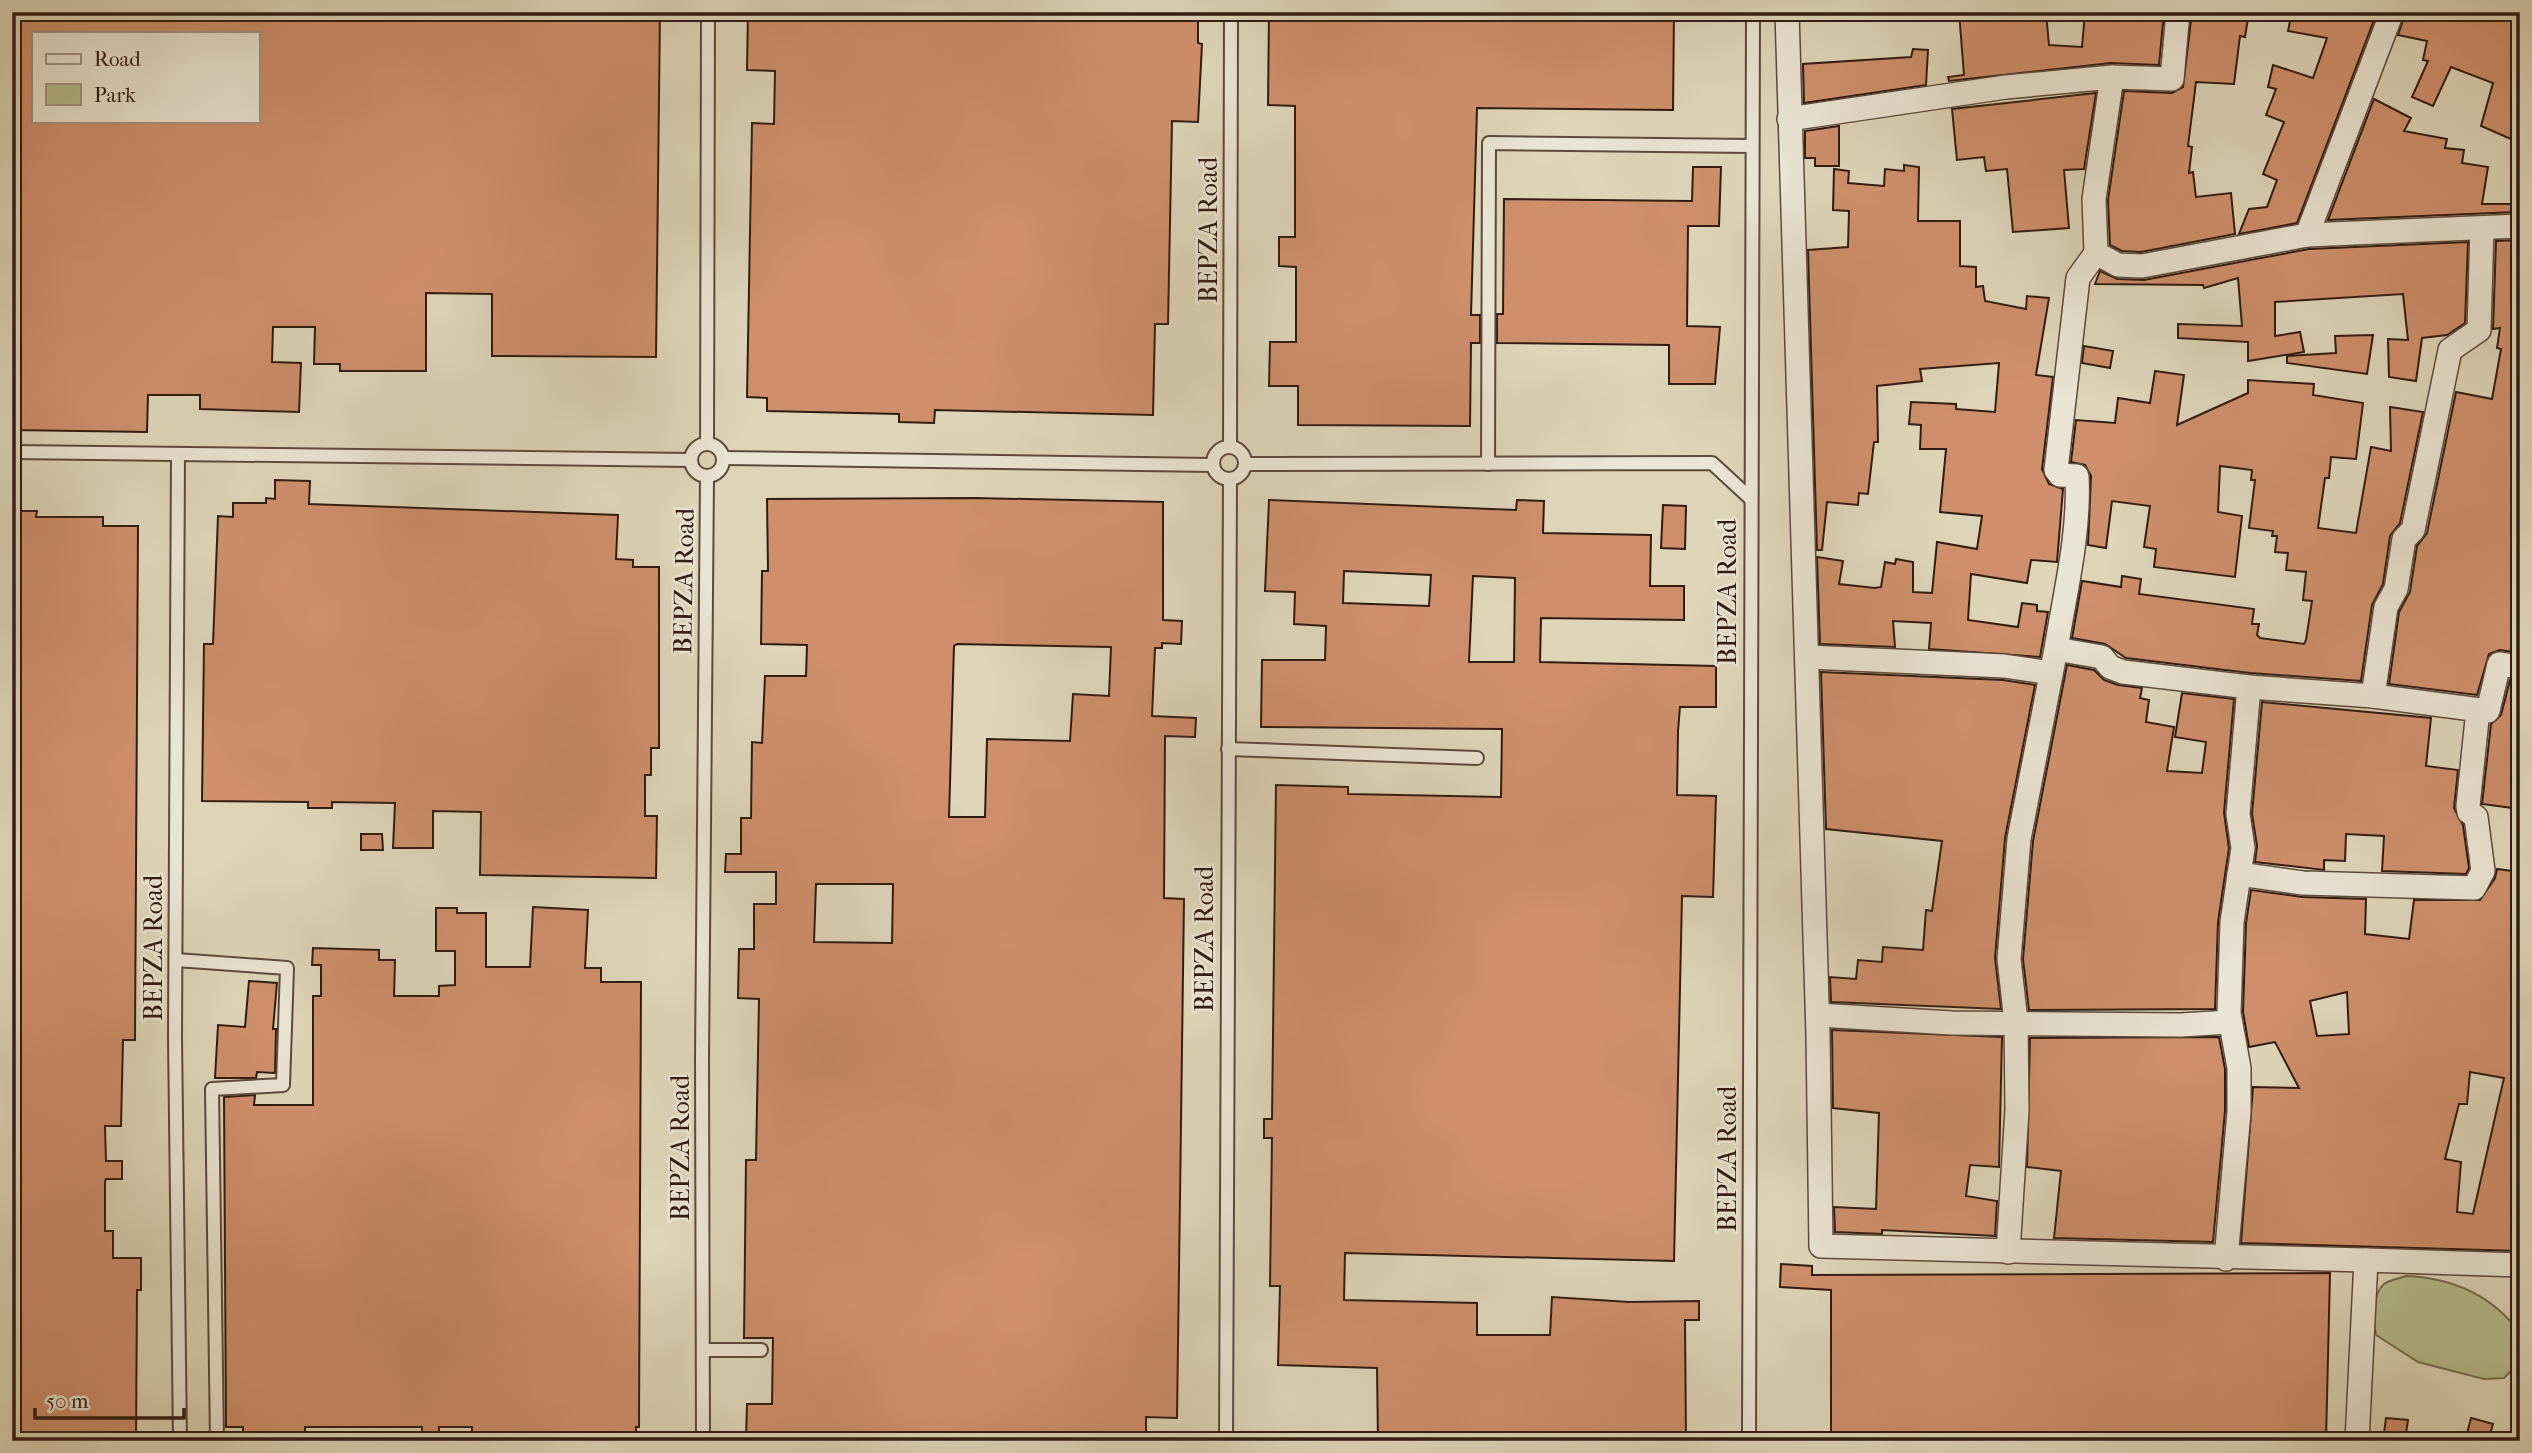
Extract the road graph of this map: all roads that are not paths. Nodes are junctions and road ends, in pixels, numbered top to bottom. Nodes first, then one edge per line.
1 (708, 12) edge
2 (1231, 12) edge
3 (1752, 12) edge
4 (1787, 12) edge
5 (2178, 12) edge
6 (2392, 12) edge
7 (2112, 77) junction
8 (1789, 119) junction
9 (1752, 146) junction
10 (2520, 226) edge
11 (2482, 228) junction
12 (2307, 234) junction
13 (2096, 253) junction
14 (707, 444) junction
15 (1230, 447) junction
16 (12, 452) edge
17 (178, 454) junction
18 (723, 458) junction
19 (691, 460) junction
20 (1245, 464) junction
21 (1488, 464) junction
22 (1213, 465) junction
23 (707, 477) junction
24 (1230, 479) junction
25 (1750, 498) junction
26 (2056, 649) junction
27 (1808, 657) junction
28 (2520, 667) edge
29 (2051, 673) junction
30 (2249, 687) junction
31 (2373, 696) junction
32 (2478, 710) junction
33 (1228, 749) junction
34 (1477, 758) dead end
35 (2239, 874) junction
36 (176, 960) junction
37 (1818, 1015) junction
38 (2016, 1022) junction
39 (2230, 1022) junction
40 (2008, 1252) junction
41 (2226, 1259) junction
42 (2366, 1260) junction
43 (2520, 1265) edge
44 (704, 1350) junction
45 (761, 1350) dead end
46 (180, 1441) edge
47 (217, 1441) edge
48 (703, 1441) edge
49 (1226, 1441) edge
50 (1749, 1441) edge
51 (2357, 1441) edge

1 - 14 lane
2 - 15 lane, BEPZA Road
3 - 9 lane, BEPZA Road
4 - 8 street
5 - 7 street
6 - 12 street
7 - 8 street
7 - 13 street
8 - 27 street
9 - 21 lane
9 - 25 lane, BEPZA Road
10 - 11 street
11 - 12 street
11 - 31 street
12 - 13 street
13 - 26 street
14 - 18 lane
14 - 19 lane
15 - 20 lane
15 - 22 lane
16 - 17 lane
17 - 19 lane
17 - 36 lane, BEPZA Road
18 - 22 lane
18 - 23 lane, BEPZA Road
19 - 23 lane, BEPZA Road
20 - 21 lane, BEPZA Road
20 - 24 lane
21 - 25 lane, BEPZA Road
22 - 24 lane
23 - 44 lane, BEPZA Road
24 - 33 lane, BEPZA Road
25 - 50 lane, BEPZA Road
26 - 29 street
26 - 30 street
27 - 29 street
27 - 37 street
28 - 32 street
29 - 38 street
30 - 31 street
30 - 35 street
31 - 32 street
32 - 35 street
33 - 34 lane
33 - 49 lane, BEPZA Road
35 - 39 street
36 - 46 lane, BEPZA Road
36 - 47 lane
37 - 38 street
37 - 40 street
38 - 39 street
38 - 40 street
39 - 41 street
40 - 41 street
41 - 42 street
42 - 43 street
42 - 51 street
44 - 45 lane
44 - 48 lane, BEPZA Road

